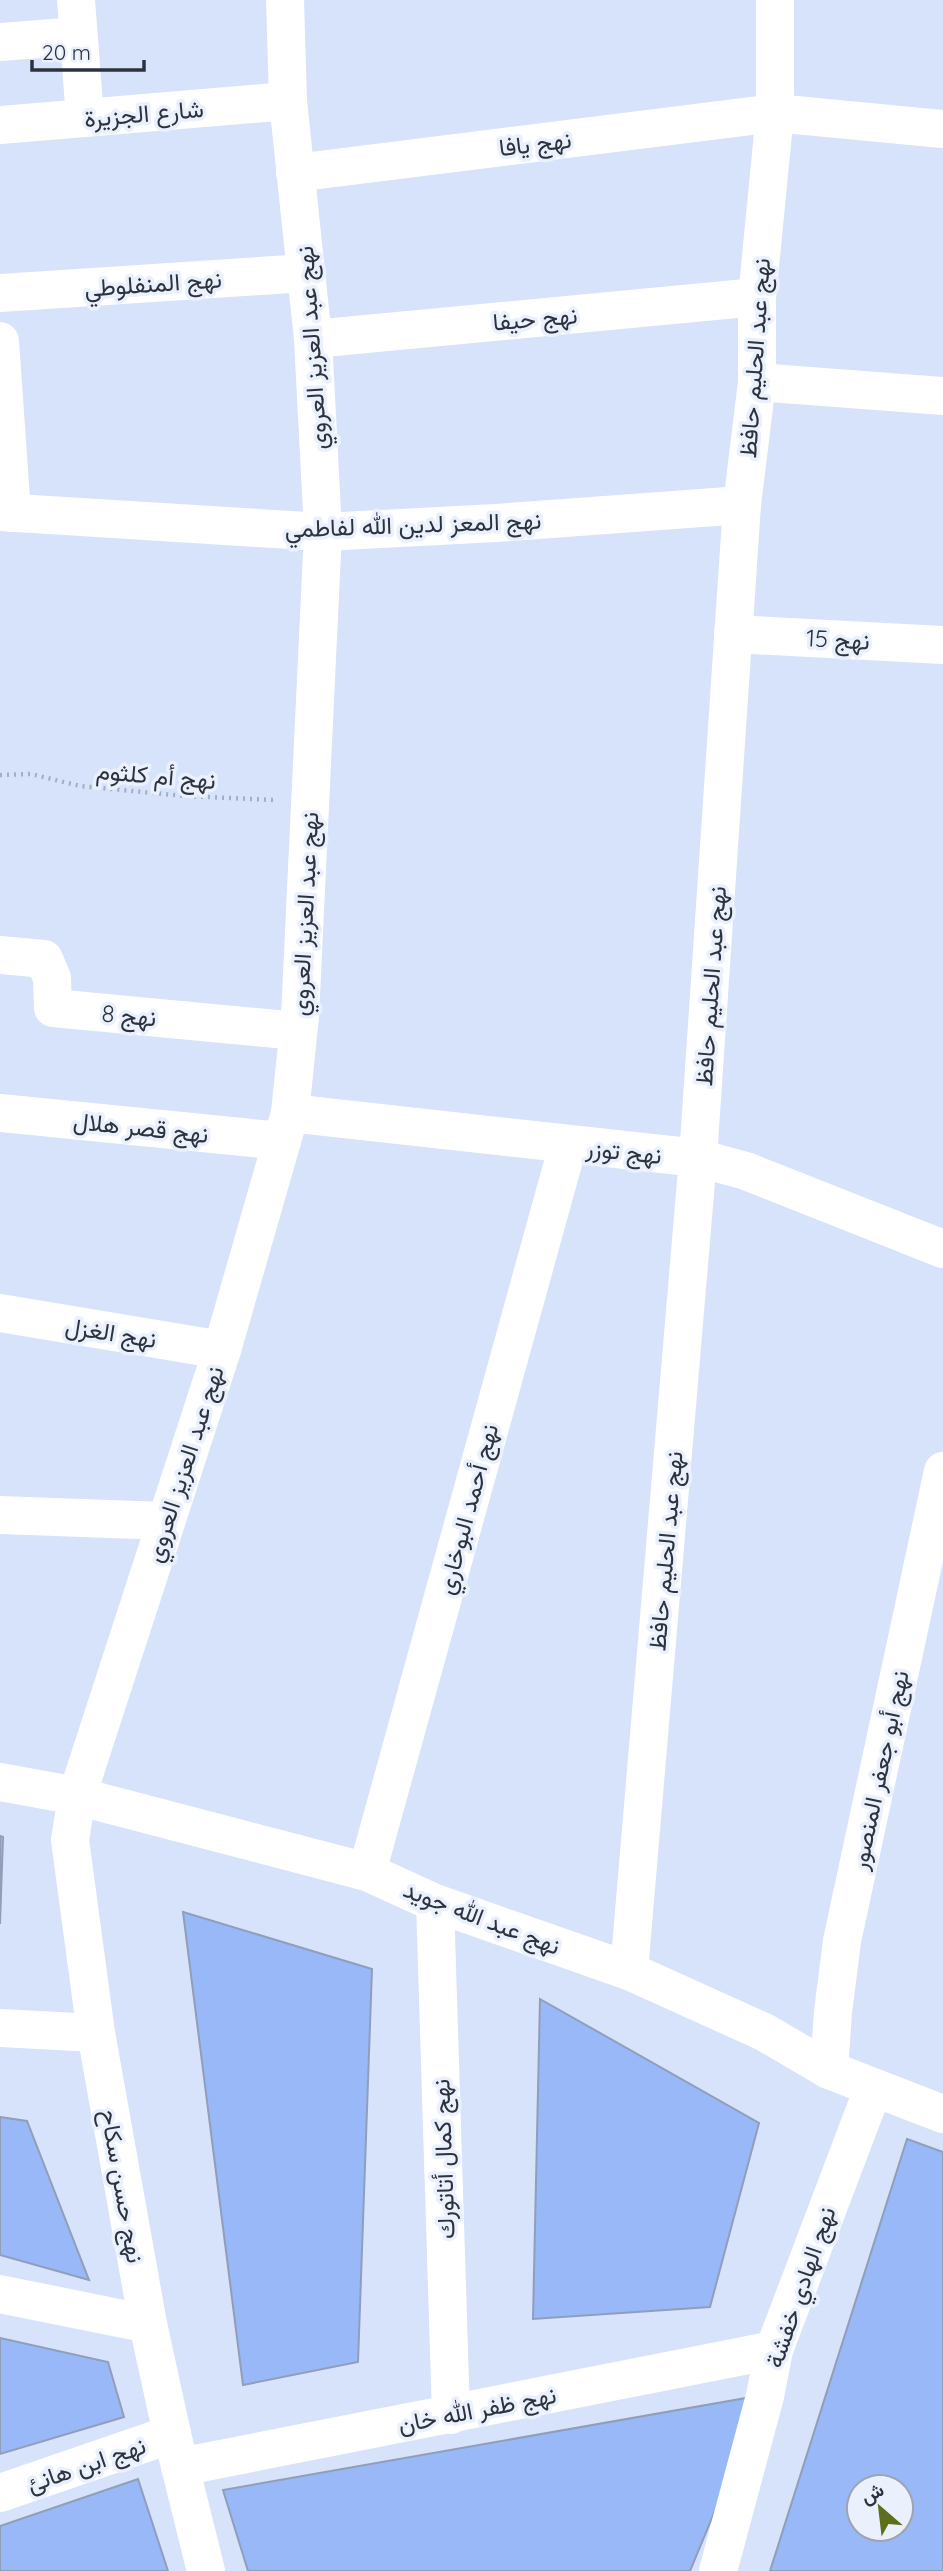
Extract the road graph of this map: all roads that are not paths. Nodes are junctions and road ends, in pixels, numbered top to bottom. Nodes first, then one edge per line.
1 (285, 0) edge
2 (775, 0) edge
3 (77, 18) edge
4 (0, 42) edge
5 (288, 101) junction
6 (775, 113) junction
7 (85, 118) junction
8 (0, 125) edge
9 (943, 129) edge
10 (295, 173) junction
11 (306, 273) junction
12 (0, 292) edge
13 (757, 297) junction
14 (313, 339) junction
15 (0, 341) edge
16 (757, 382) junction
17 (943, 396) edge
18 (742, 505) junction
19 (6, 512) edge
20 (323, 532) junction
21 (733, 634) junction
22 (943, 645) edge
23 (0, 955) edge
24 (298, 1031) junction
25 (0, 1113) edge
26 (286, 1127) junction
27 (568, 1145) junction
28 (698, 1158) junction
29 (943, 1249) edge
30 (0, 1313) edge
31 (222, 1350) junction
32 (943, 1471) edge
33 (0, 1515) edge
34 (166, 1521) junction
35 (0, 1782) edge
36 (77, 1796) junction
37 (367, 1872) junction
38 (435, 1902) junction
39 (629, 1971) junction
40 (0, 2028) edge
41 (96, 2033) junction
42 (829, 2070) junction
43 (873, 2089) junction
44 (943, 2114) edge
45 (0, 2294) edge
46 (148, 2324) junction
47 (774, 2350) junction
48 (451, 2415) junction
49 (176, 2451) junction
50 (0, 2493) edge
51 (206, 2571) edge
52 (718, 2571) edge

1 - 5 street, نهج عبد العزيز العروي
2 - 6 street, نهج عبد الحليم حافظ
3 - 4 street
3 - 7 street
5 - 7 street, شارع الجزيرة
5 - 10 street, نهج عبد العزيز العروي
6 - 9 street, نهج يافا
6 - 10 street, نهج يافا
6 - 13 street, نهج عبد الحليم حافظ
7 - 8 street, شارع الجزيرة
10 - 11 street, نهج عبد العزيز العروي
11 - 12 street, نهج المنفلوطي
11 - 14 street, نهج عبد العزيز العروي
13 - 14 street, نهج حيفا
13 - 16 street, نهج عبد الحليم حافظ
14 - 20 street, نهج عبد العزيز العروي
15 - 19 street
16 - 17 street
16 - 18 street, نهج عبد الحليم حافظ
18 - 20 street, نهج المعز لدين الله لفاطمي
18 - 21 street, نهج عبد الحليم حافظ
19 - 20 street, نهج المعز لدين الله لفاطمي
20 - 24 street, نهج عبد العزيز العروي
21 - 22 street, نهج 15
21 - 28 street, نهج عبد الحليم حافظ
23 - 24 street, نهج 8
24 - 26 street, نهج عبد العزيز العروي
25 - 26 street, نهج قصر هلال
26 - 27 street, نهج توزر
26 - 31 street, نهج عبد العزيز العروي
27 - 28 street, نهج توزر
27 - 37 street, نهج أحمد البوخاري
28 - 29 street, نهج توزر
28 - 39 street, نهج عبد الحليم حافظ
30 - 31 street, نهج الغزل
31 - 34 street, نهج عبد العزيز العروي
32 - 42 street, نهج أبو جعفر المنصور
33 - 34 street
34 - 36 street, نهج عبد العزيز العروي
35 - 36 street, نهج عبد الله جويد
36 - 37 street, نهج عبد الله جويد
36 - 41 street, نهج حسن سكاح
37 - 38 street, نهج عبد الله جويد
38 - 39 street, نهج عبد الله جويد
38 - 48 street, نهج كمال أتاتورك
39 - 42 street, نهج عبد الله جويد
40 - 41 street
41 - 46 street, نهج حسن سكاح
42 - 43 street, نهج عبد الله جويد
43 - 44 street, نهج عبد الله جويد
43 - 47 street, نهج الهادي خفشة
45 - 46 street
46 - 49 street, نهج حسن سكاح
47 - 48 street, نهج ظفر الله خان
47 - 52 street, نهج الهادي خفشة
48 - 49 street, نهج ظفر الله خان
49 - 50 street, نهج ابن هانئ
49 - 51 street, نهج حسن سكاح

